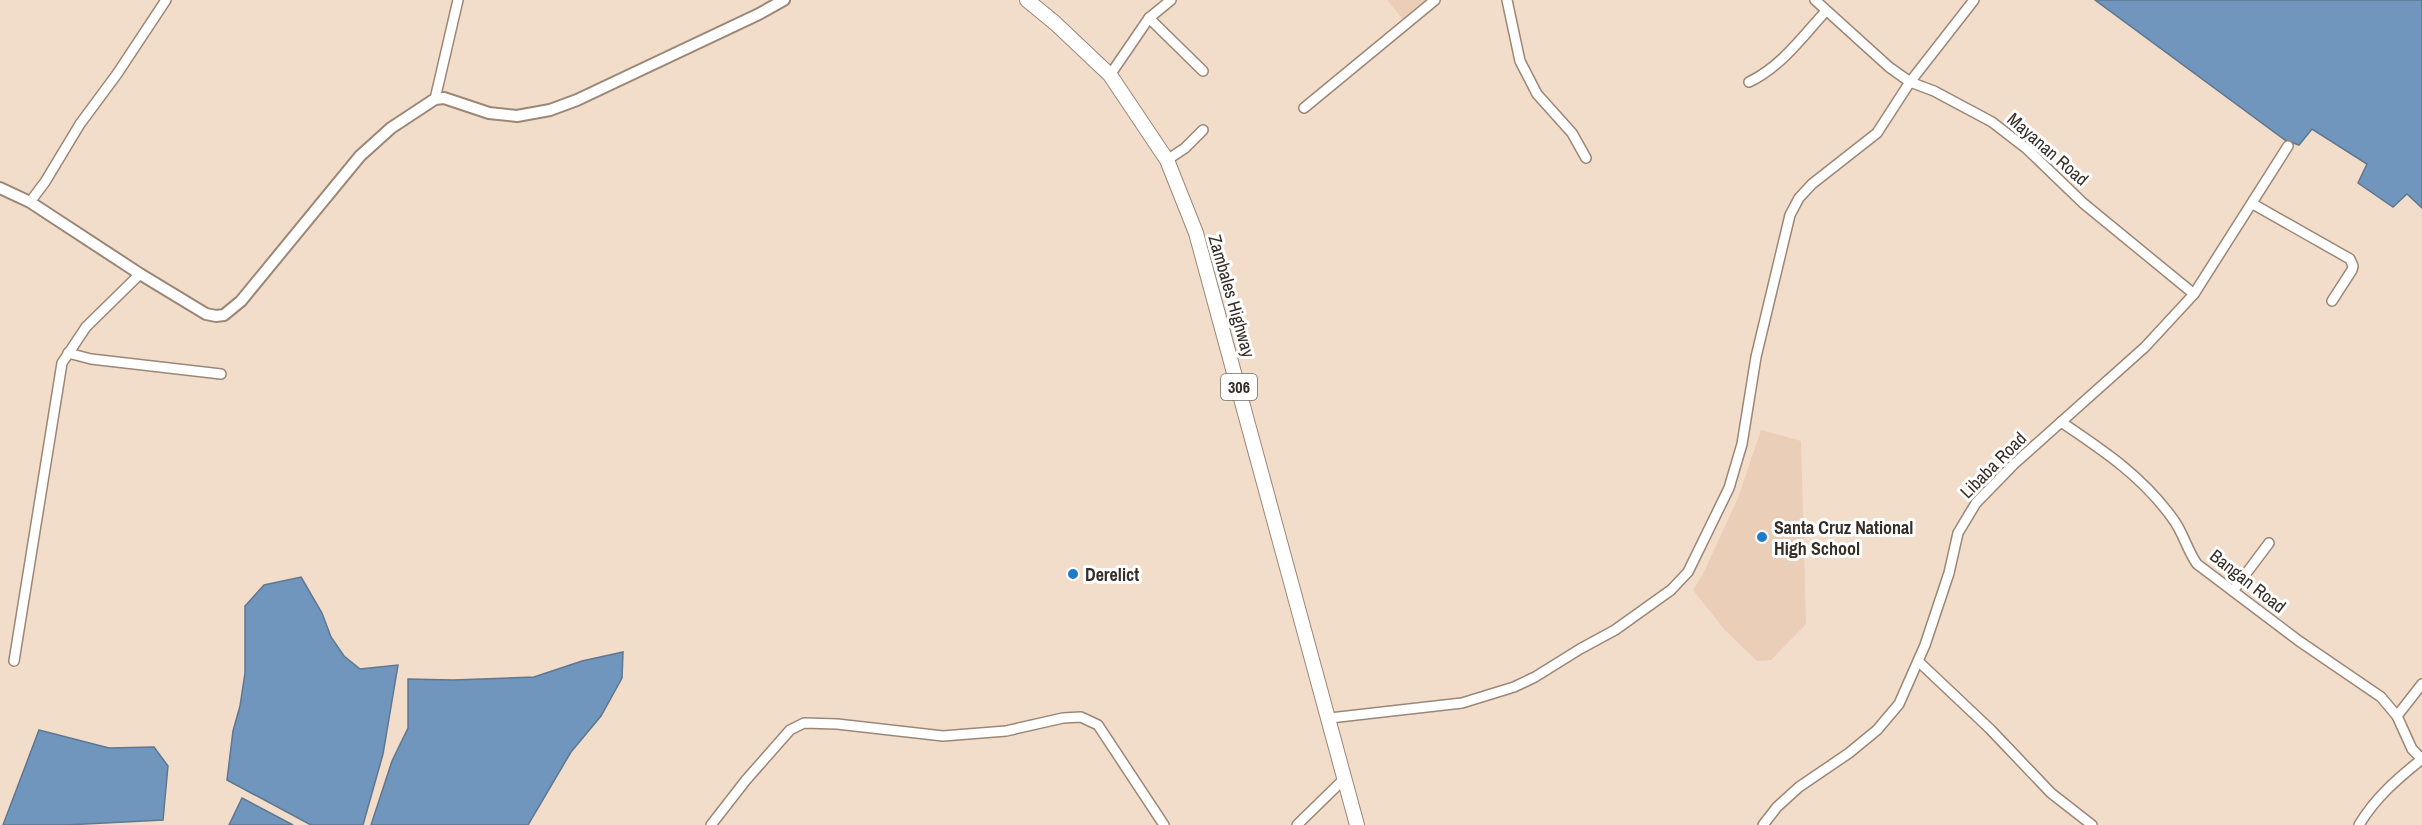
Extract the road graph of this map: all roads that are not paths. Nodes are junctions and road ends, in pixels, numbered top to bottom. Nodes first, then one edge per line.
1 (166, 0) edge
2 (458, 0) edge
3 (784, 0) edge
4 (1027, 0) edge
5 (1171, 0) edge
6 (1434, 0) edge
7 (1507, 0) edge
8 (1815, 0) edge
9 (1974, 0) edge
10 (1826, 11) junction
11 (1149, 18) junction
12 (1203, 71) dead end
13 (1110, 75) junction
14 (1749, 82) dead end
15 (1910, 82) junction
16 (435, 99) junction
17 (1304, 108) dead end
18 (1203, 130) dead end
19 (2289, 147) dead end
20 (1586, 158) dead end
21 (1167, 160) junction
22 (0, 188) edge
23 (30, 202) junction
24 (2253, 204) junction
25 (140, 274) junction
26 (2194, 294) junction
27 (2332, 301) dead end
28 (68, 352) junction
29 (221, 374) dead end
30 (2061, 422) junction
31 (2269, 543) dead end
32 (2233, 591) junction
33 (14, 661) dead end
34 (1918, 661) junction
35 (2422, 684) edge
36 (2397, 716) junction
37 (1330, 718) junction
38 (2422, 759) edge
39 (1344, 779) junction
40 (711, 825) edge
41 (1164, 825) edge
42 (1297, 825) edge
43 (1357, 825) edge
44 (1763, 825) edge
45 (2091, 825) edge
46 (2359, 825) edge

1 - 23 street
2 - 16 street
3 - 16 street
4 - 13 main road, Zambales Highway / 306
5 - 11 street
6 - 17 street
7 - 20 street
8 - 10 street, Mayanan Road
9 - 15 street
10 - 14 street
10 - 15 street, Mayanan Road
11 - 12 street
11 - 13 street
13 - 21 main road, Zambales Highway / 306
15 - 26 street, Mayanan Road
15 - 37 street
16 - 25 street
18 - 21 street
19 - 24 street, Libaba Road
21 - 37 main road, Zambales Highway / 306
22 - 23 street
23 - 25 street
24 - 26 street, Libaba Road
24 - 27 street
25 - 28 street
26 - 30 street, Libaba Road
28 - 29 street
28 - 33 street
30 - 32 street, Bangan Road
30 - 34 street, Libaba Road
31 - 32 street
32 - 36 street, Bangan Road
34 - 44 street, Libaba Road
34 - 45 street
35 - 36 street
36 - 38 street, Bangan Road
37 - 39 main road, Zambales Highway / 306
38 - 46 street
39 - 42 street
39 - 43 main road, Zambales Highway / 306
40 - 41 street

